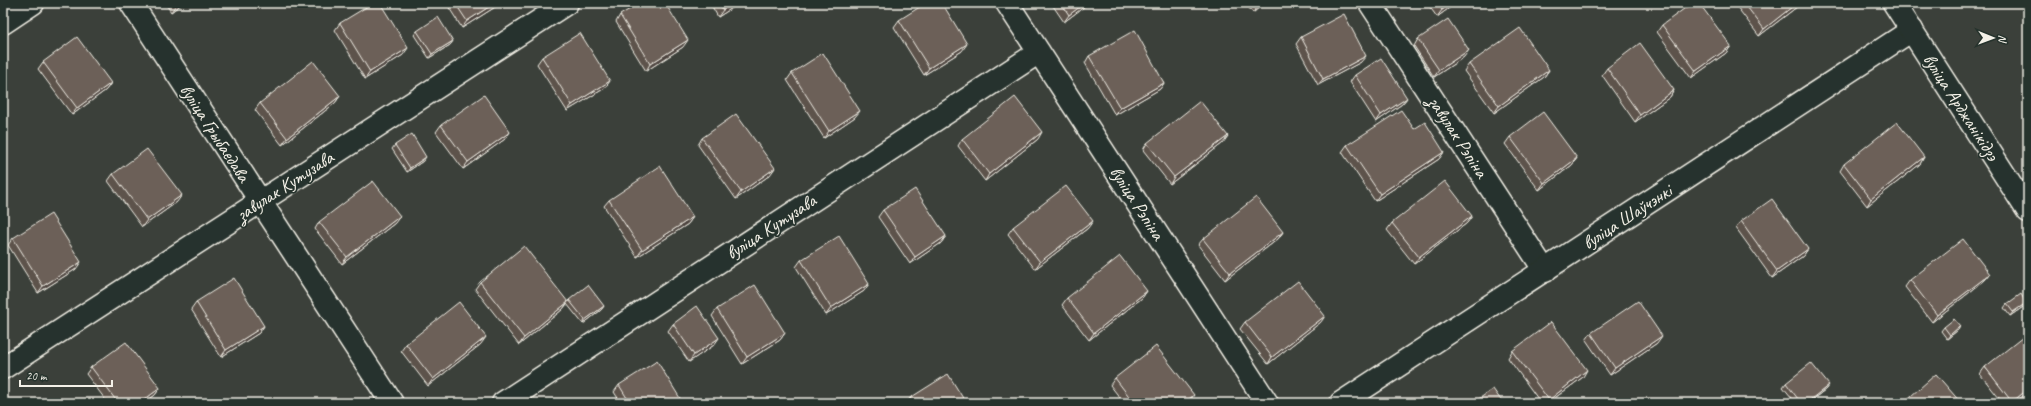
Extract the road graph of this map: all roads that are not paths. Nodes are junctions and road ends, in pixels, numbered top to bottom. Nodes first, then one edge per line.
1 (33, 3) edge
2 (131, 3) edge
3 (567, 3) edge
4 (1007, 3) edge
5 (1370, 3) edge
6 (1894, 3) edge
7 (3, 23) edge
8 (1912, 30) junction
9 (1039, 52) junction
10 (260, 202) junction
11 (2026, 202) edge
12 (1545, 271) junction
13 (3, 368) edge
14 (392, 403) edge
15 (503, 403) edge
16 (1267, 403) edge
17 (1341, 403) edge

1 - 7 street
2 - 10 street, вуліца Грыбаедава
3 - 10 street, завулак Кутузава
4 - 9 street, вуліца Рэпіна
5 - 12 street, завулак Рэпіна
6 - 8 street, вуліца Арджанікідзэ
8 - 11 street, вуліца Арджанікідзэ
8 - 12 street, вуліца Шаўчэнкі
9 - 15 street, вуліца Кутузава
9 - 16 street, вуліца Рэпіна
10 - 13 street, завулак Кутузава
10 - 14 street, вуліца Грыбаедава
12 - 17 street, вуліца Шаўчэнкі

